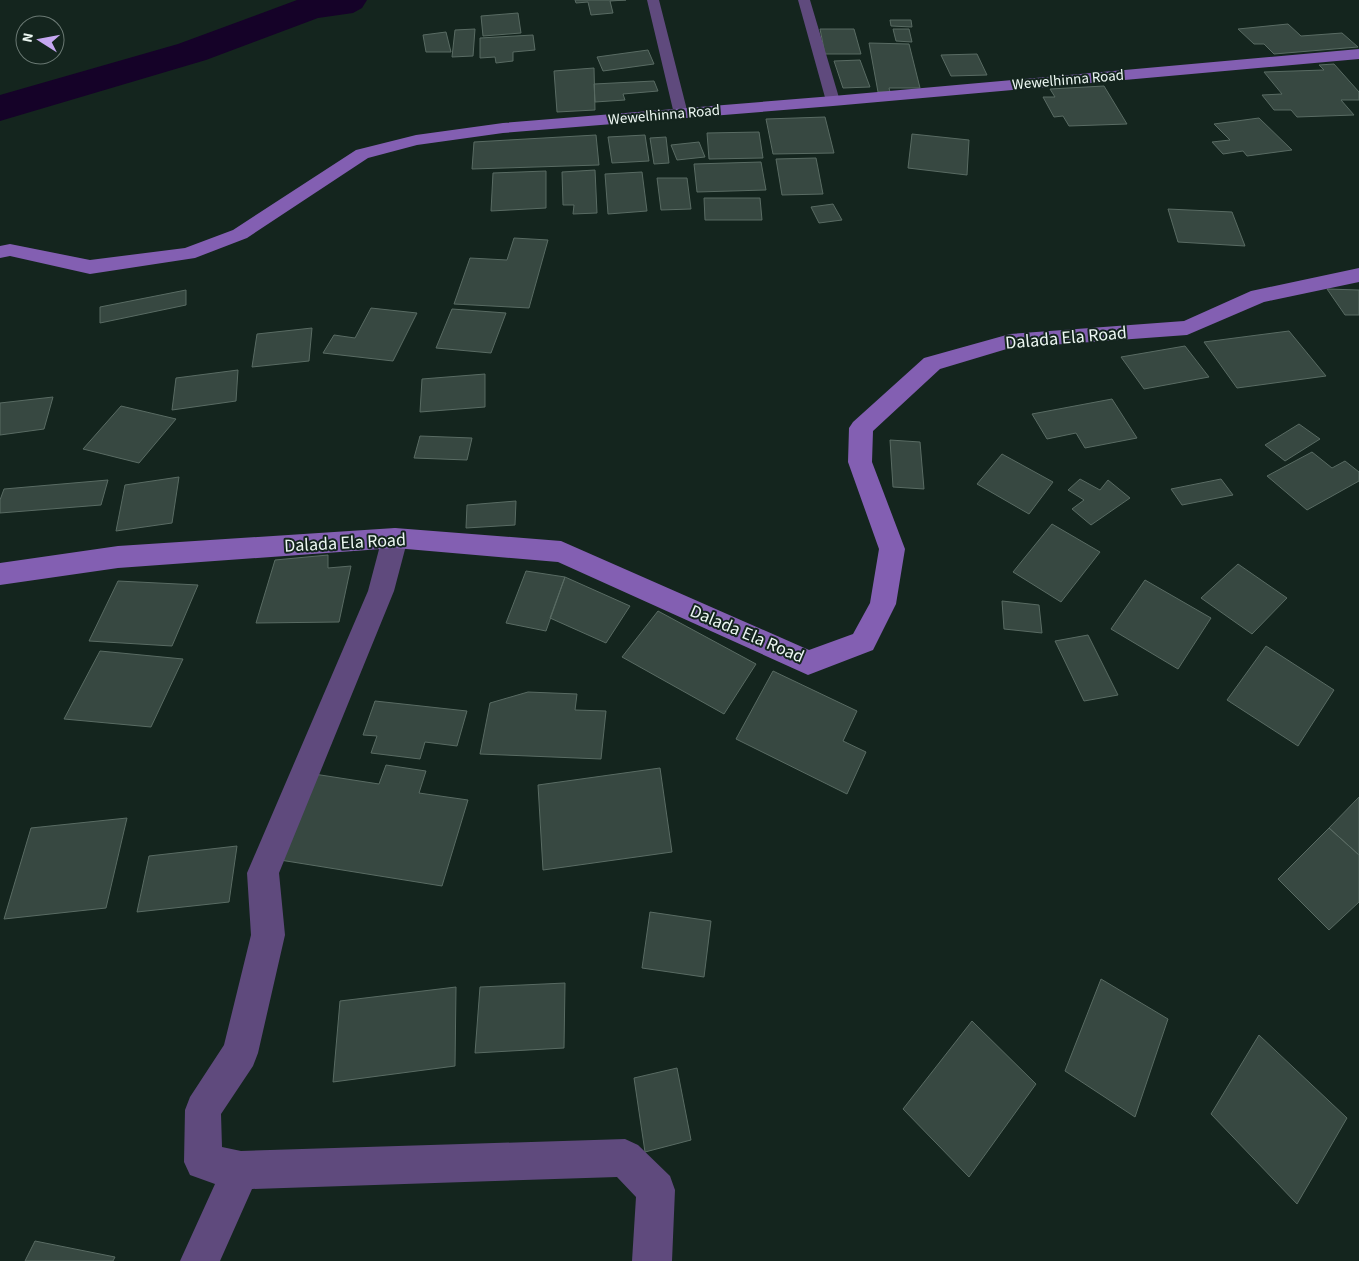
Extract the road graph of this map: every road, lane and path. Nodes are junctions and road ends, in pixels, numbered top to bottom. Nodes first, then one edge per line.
1 (653, 0) edge
2 (804, 0) edge
3 (1359, 54) edge
4 (833, 101) junction
5 (681, 114) junction
6 (0, 252) edge
7 (1359, 275) edge
8 (395, 538) junction
9 (0, 574) edge
10 (241, 1170) junction
11 (200, 1261) edge
12 (652, 1261) edge

1 - 5 lane
2 - 4 lane
3 - 4 street, Wewelhinna Road
4 - 5 street, Wewelhinna Road
5 - 6 street, Wewelhinna Road
7 - 8 street, Dalada Ela Road
8 - 9 street, Dalada Ela Road
8 - 10 street
10 - 11 street
10 - 12 street

